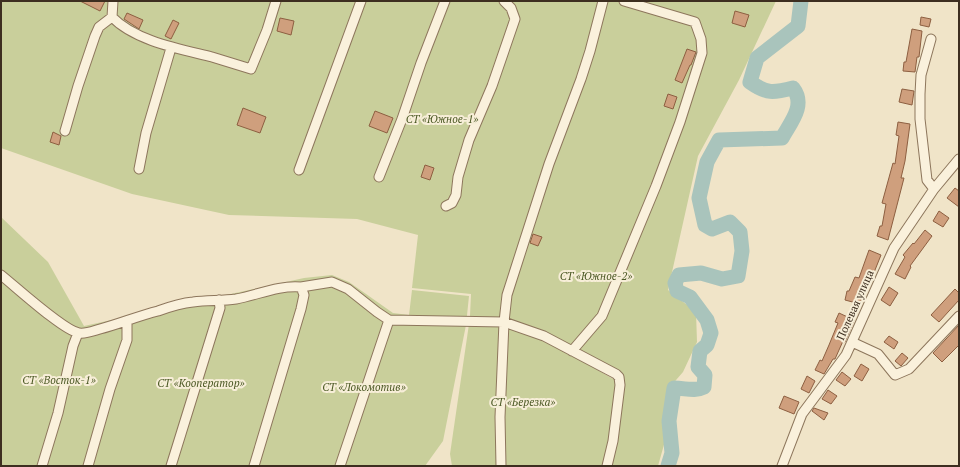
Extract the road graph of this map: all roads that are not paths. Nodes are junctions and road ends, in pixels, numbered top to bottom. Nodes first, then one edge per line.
1 (113, 1) edge
2 (276, 1) edge
3 (361, 1) edge
4 (445, 1) edge
5 (504, 1) edge
6 (603, 1) edge
7 (624, 1) edge
8 (112, 17) junction
9 (931, 39) dead end
10 (171, 48) junction
11 (65, 131) dead end
12 (958, 161) edge
13 (139, 169) dead end
14 (299, 170) dead end
15 (379, 177) dead end
16 (934, 189) junction
17 (446, 206) dead end
18 (1, 275) edge
19 (301, 287) junction
20 (219, 300) junction
21 (959, 316) edge
22 (389, 320) junction
23 (127, 321) junction
24 (504, 322) junction
25 (78, 333) junction
26 (852, 342) junction
27 (572, 351) junction
28 (42, 466) edge
29 (88, 466) edge
30 (171, 466) edge
31 (254, 466) edge
32 (340, 466) edge
33 (501, 466) edge
34 (607, 466) edge
35 (782, 466) edge

1 - 8 street
2 - 10 street
3 - 14 street
4 - 15 street
5 - 17 street
6 - 24 street
7 - 27 street
8 - 10 street
8 - 11 street
9 - 16 street
10 - 13 street
12 - 16 street, Полевая улица
16 - 26 street, Полевая улица
18 - 25 street
19 - 20 street
19 - 22 street
19 - 31 street
20 - 23 street
20 - 30 street
21 - 26 street
22 - 24 street
22 - 32 street
23 - 25 street
23 - 29 street
24 - 27 street
24 - 33 street
25 - 28 street
26 - 35 street, Полевая улица
27 - 34 street

